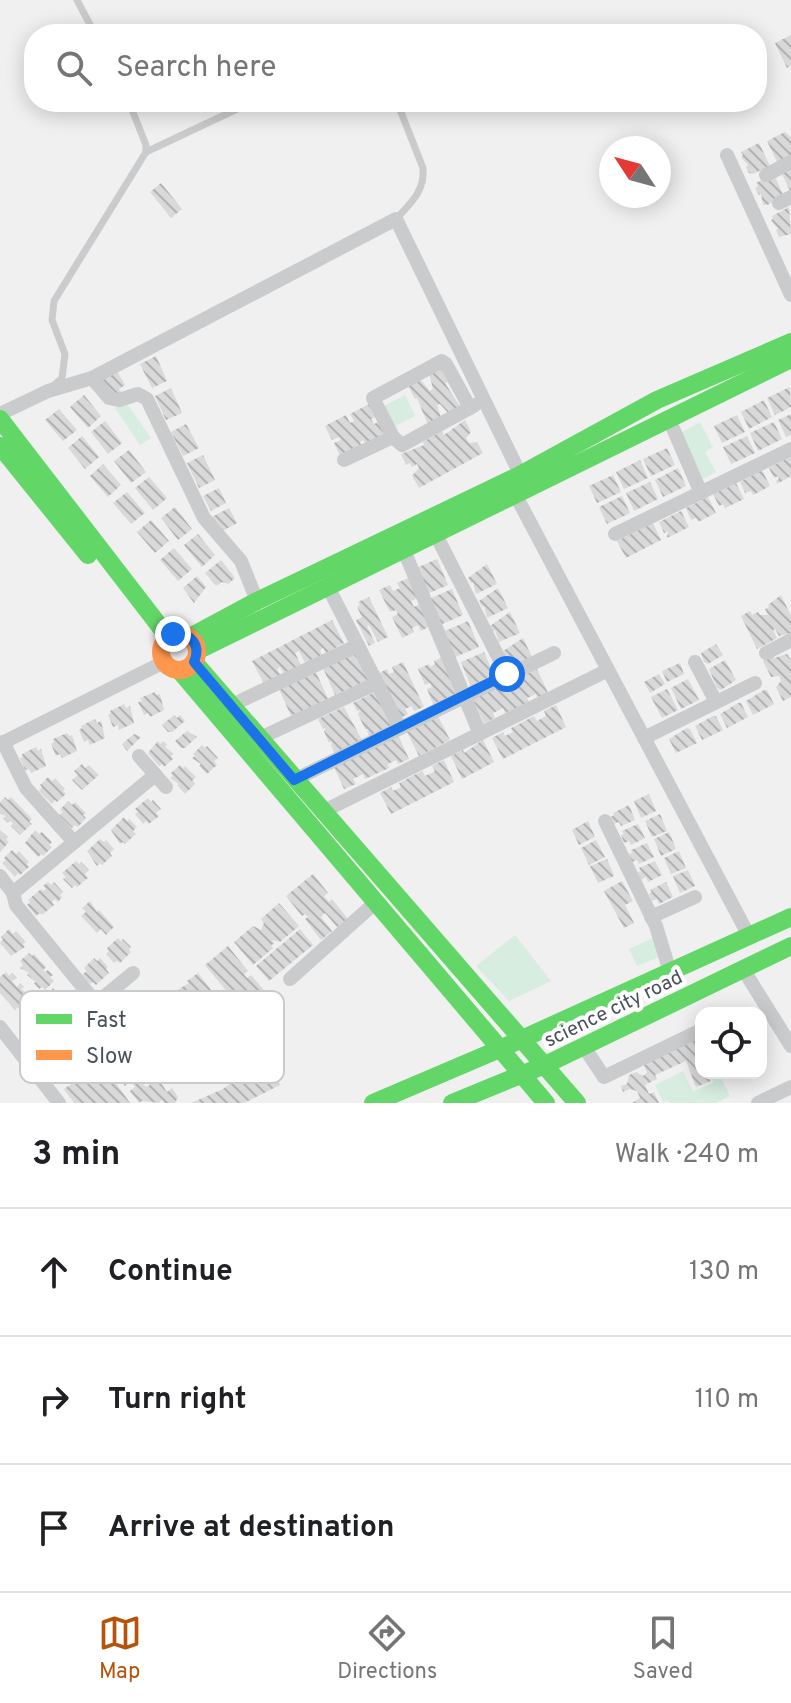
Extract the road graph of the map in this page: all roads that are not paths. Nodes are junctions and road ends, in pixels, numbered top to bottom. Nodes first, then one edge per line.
1 (77, 0) edge
2 (90, 24) edge
3 (133, 112) edge
4 (231, 112) edge
5 (401, 112) edge
6 (146, 152) junction
7 (727, 155) dead end
8 (791, 162) edge
9 (766, 175) dead end
10 (396, 219) junction
11 (791, 295) edge
12 (791, 342) edge
13 (459, 348) junction
14 (791, 359) edge
15 (92, 378) junction
16 (48, 391) junction
17 (364, 393) dead end
18 (484, 401) junction
19 (470, 408) junction
20 (0, 416) edge
21 (669, 419) junction
22 (393, 437) junction
23 (0, 446) edge
24 (791, 449) edge
25 (344, 460) dead end
26 (521, 486) junction
27 (701, 493) junction
28 (435, 533) junction
29 (615, 534) dead end
30 (403, 548) junction
31 (327, 585) junction
32 (257, 601) junction
33 (791, 640) edge
34 (358, 645) junction
35 (179, 652) junction
36 (554, 653) dead end
37 (766, 653) dead end
38 (695, 662) dead end
39 (608, 670) junction
40 (507, 674) junction
41 (377, 683) junction
42 (755, 683) dead end
43 (464, 695) junction
44 (716, 702) junction
45 (230, 706) junction
46 (400, 728) junction
47 (480, 734) junction
48 (644, 738) junction
49 (258, 739) junction
50 (2, 743) edge
51 (139, 756) dead end
52 (155, 775) junction
53 (294, 780) junction
54 (166, 787) dead end
55 (322, 812) junction
56 (605, 821) dead end
57 (74, 842) junction
58 (0, 876) edge
59 (13, 893) junction
60 (695, 897) dead end
61 (376, 902) junction
62 (651, 917) junction
63 (791, 917) edge
64 (749, 936) junction
65 (791, 946) edge
66 (743, 969) junction
67 (670, 972) junction
68 (133, 973) dead end
69 (290, 979) dead end
70 (86, 991) edge
71 (111, 991) edge
72 (0, 1027) edge
73 (695, 1033) edge
74 (511, 1044) junction
75 (791, 1046) edge
76 (584, 1047) junction
77 (20, 1053) edge
78 (545, 1065) junction
79 (520, 1073) junction
80 (43, 1083) edge
81 (791, 1087) edge
82 (59, 1103) edge
83 (373, 1103) edge
84 (452, 1103) edge
85 (546, 1103) edge
86 (577, 1103) edge
87 (758, 1103) edge

1 - 2 lane
3 - 6 lane
4 - 6 lane
5 - 10 lane
6 - 16 lane
7 - 11 street
8 - 9 street
10 - 13 street
10 - 15 street
12 - 26 street
13 - 17 street
13 - 18 street
14 - 21 street
15 - 16 street
15 - 32 street
16 - 20 street
18 - 19 street
18 - 26 street
19 - 22 street
19 - 22 street
20 - 35 street
21 - 26 street
21 - 27 street
22 - 25 street
23 - 35 street
24 - 27 street
26 - 28 street
26 - 32 street
26 - 39 street
27 - 29 street
28 - 30 street
28 - 40 street
30 - 31 street
30 - 43 street
31 - 34 street
31 - 35 street
32 - 35 street
33 - 37 street
34 - 41 street
34 - 45 street
35 - 45 street
35 - 50 street
35 - 61 street
36 - 40 street
38 - 44 street
39 - 47 street
39 - 48 street
40 - 43 street
41 - 46 street
41 - 49 street
42 - 44 street
43 - 46 street
43 - 47 street
44 - 48 street
45 - 49 street
46 - 53 street
47 - 55 street
48 - 64 street
49 - 53 street
50 - 57 street
51 - 52 street
52 - 54 street
52 - 57 street
53 - 55 street
55 - 74 street
56 - 62 street
57 - 59 street
58 - 59 street
59 - 70 street
60 - 62 street
61 - 69 street
61 - 74 street
62 - 67 street
63 - 64 street
64 - 67 street
65 - 66 street, science city road
66 - 75 street
66 - 76 street, science city road
67 - 74 street
68 - 71 street
72 - 77 street
73 - 76 street
74 - 78 street
74 - 79 street
74 - 83 street
76 - 78 street, science city road
78 - 79 street, science city road
78 - 86 street
79 - 84 street, science city road
79 - 85 street
80 - 82 street
81 - 87 street

